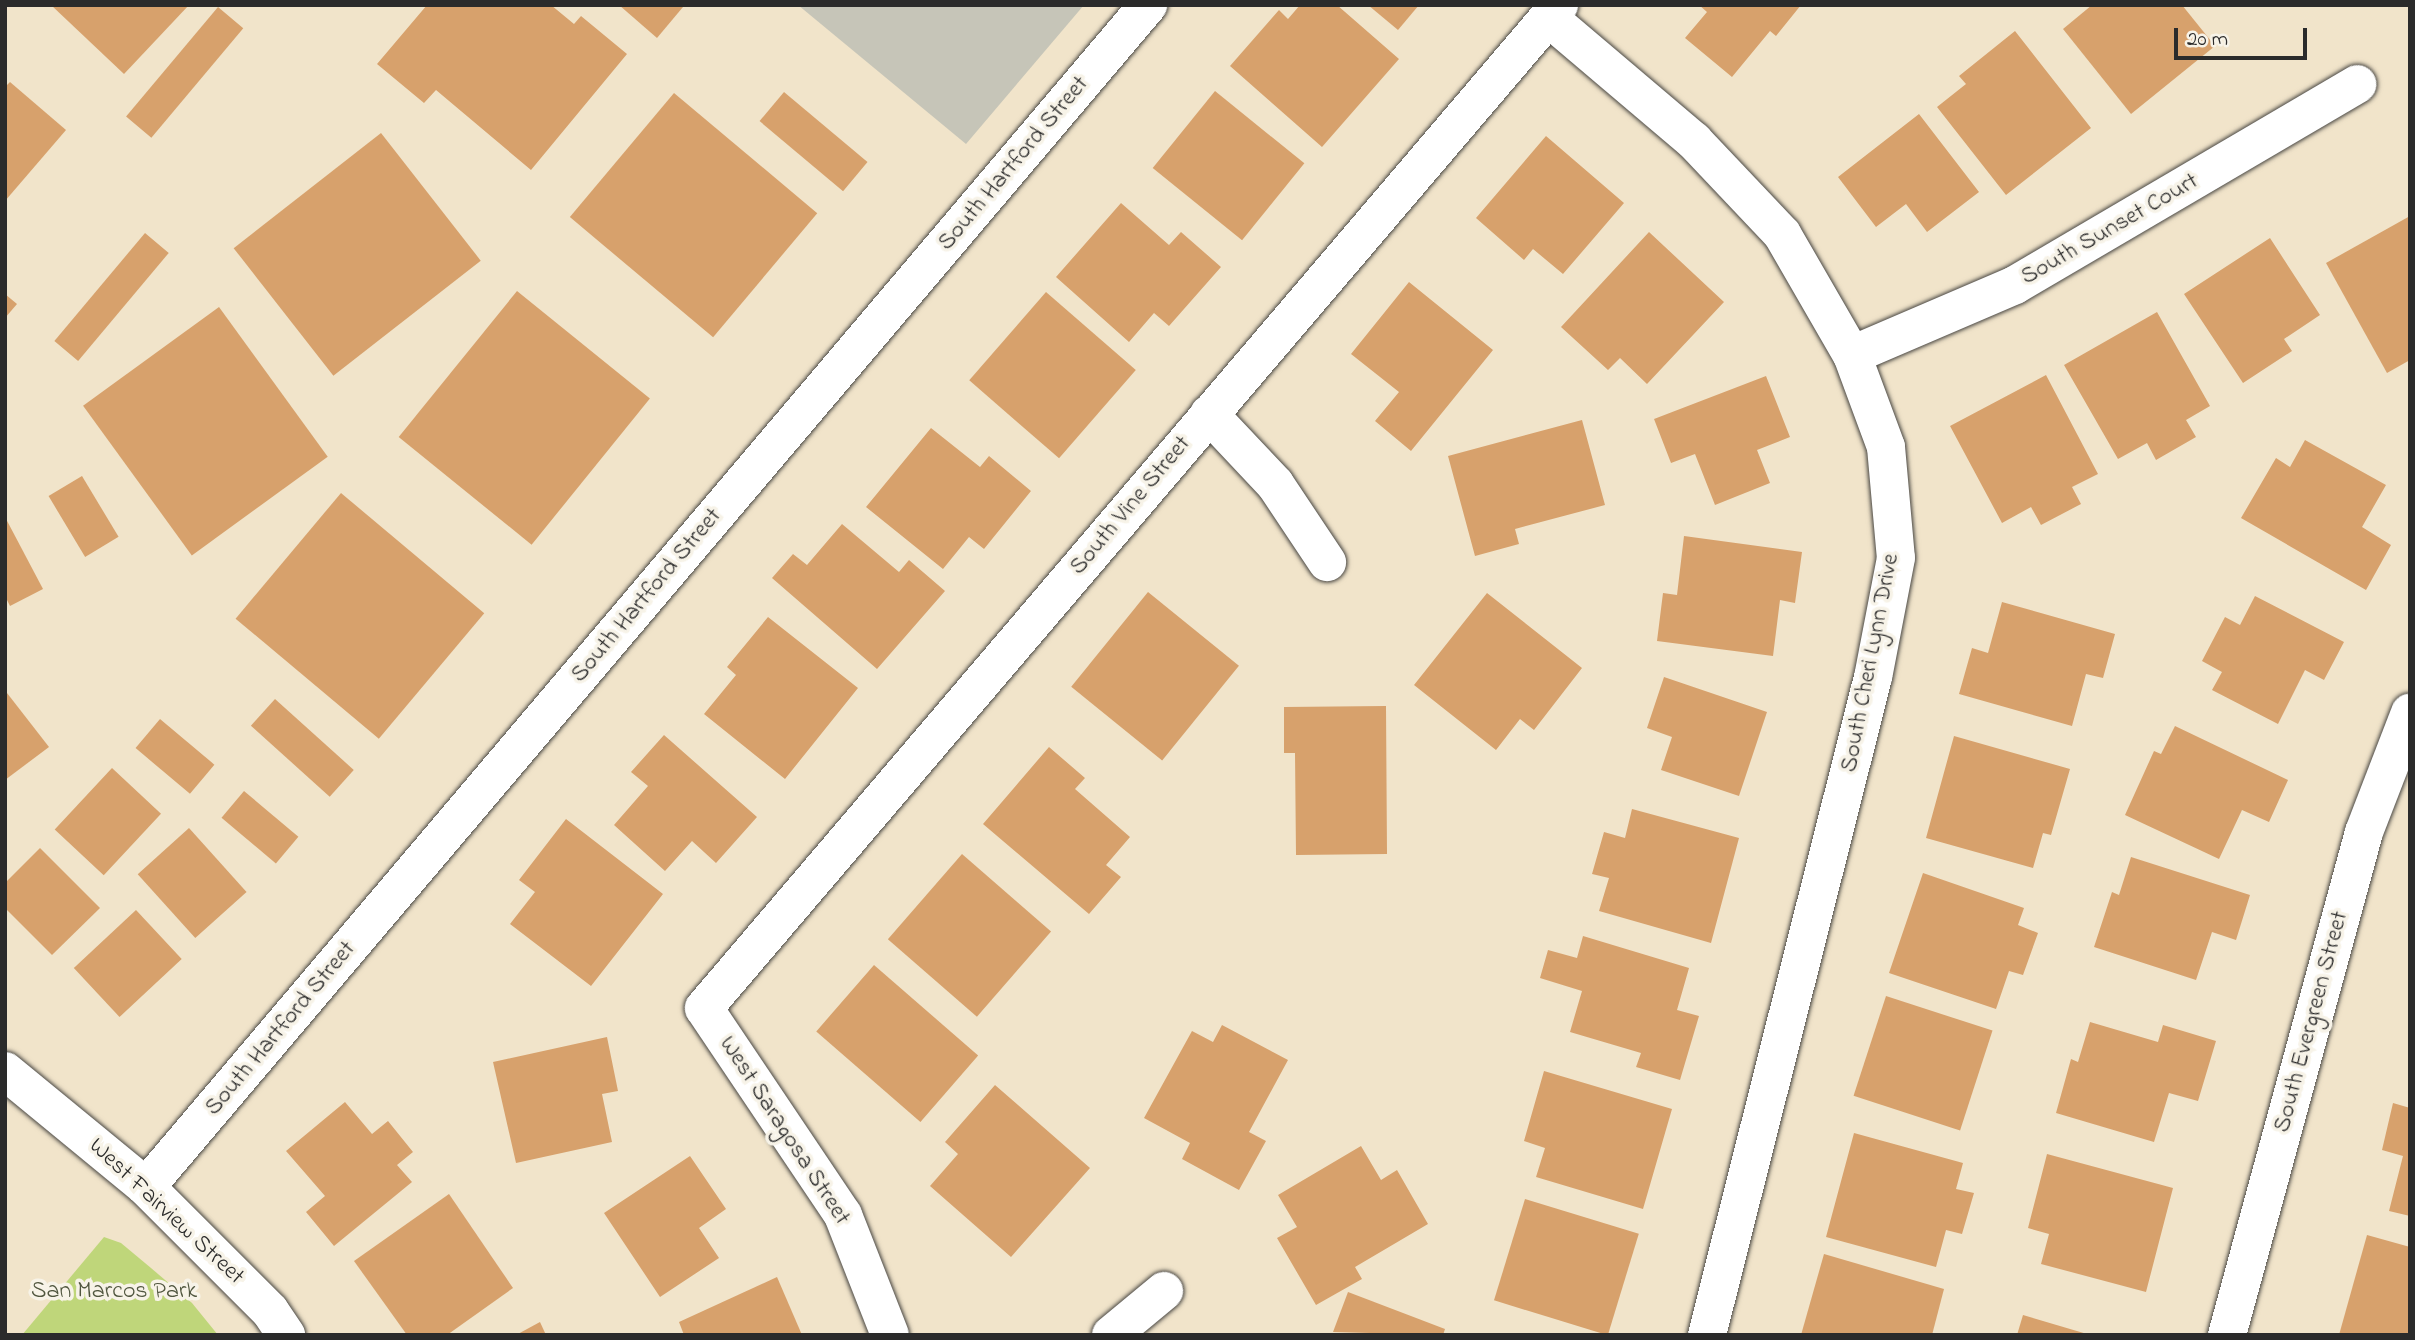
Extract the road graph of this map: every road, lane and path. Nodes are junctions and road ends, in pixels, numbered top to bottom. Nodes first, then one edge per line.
1 (1148, 5) edge
2 (1554, 12) edge
3 (2357, 84) dead end
4 (1852, 355) junction
5 (1209, 414) junction
6 (1327, 562) dead end
7 (2410, 713) edge
8 (704, 1008) joint
9 (5, 1071) edge
10 (146, 1187) junction
11 (1164, 1291) dead end
12 (286, 1335) edge
13 (890, 1335) edge
14 (1111, 1335) edge
15 (1707, 1335) edge
16 (2227, 1335) edge

1 - 10 street, South Hartford Street
2 - 4 street, South Cheri Lynn Drive
2 - 5 street, South Vine Street
3 - 4 street, South Sunset Court
4 - 15 street, South Cheri Lynn Drive
5 - 6 street
5 - 8 street, South Vine Street
7 - 16 street, South Evergreen Street
8 - 13 street, West Saragosa Street
9 - 10 street, West Fairview Street
10 - 12 street, West Fairview Street
11 - 14 street

